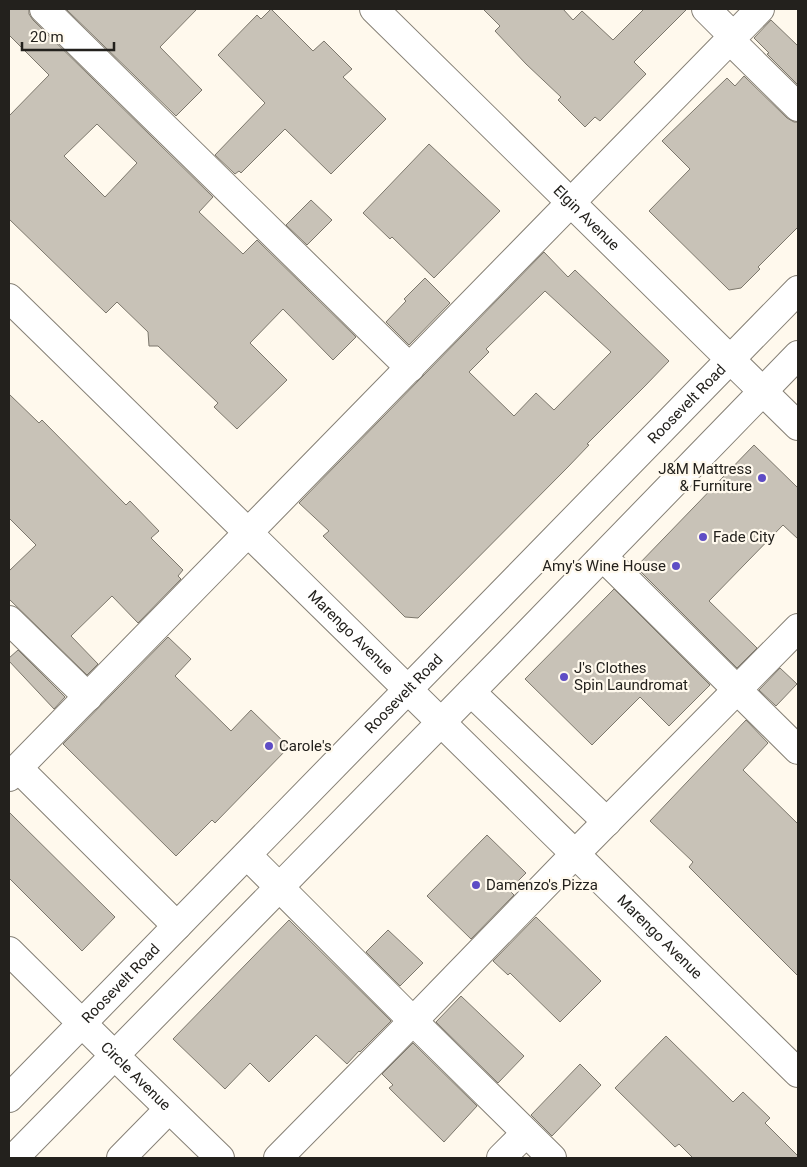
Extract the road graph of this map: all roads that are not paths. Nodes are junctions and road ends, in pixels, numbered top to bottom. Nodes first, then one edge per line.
1 (44, 9) edge
2 (374, 9) edge
3 (706, 9) edge
4 (760, 9) edge
5 (732, 38) junction
6 (798, 107) edge
7 (571, 203) junction
8 (798, 290) edge
9 (9, 298) edge
10 (798, 355) edge
11 (731, 359) junction
12 (410, 368) junction
13 (763, 391) junction
14 (798, 426) edge
15 (249, 532) junction
16 (603, 557) junction
17 (9, 620) edge
18 (798, 628) edge
19 (408, 689) junction
20 (738, 690) junction
21 (471, 692) junction
22 (88, 697) junction
23 (442, 723) junction
24 (798, 750) edge
25 (13, 773) edge
26 (607, 822) junction
27 (575, 854) junction
28 (246, 855) junction
29 (279, 888) junction
30 (177, 926) junction
31 (9, 951) edge
32 (413, 1021) junction
33 (82, 1024) junction
34 (115, 1056) junction
35 (798, 1073) edge
36 (9, 1098) edge
37 (169, 1109) junction
38 (526, 1133) junction
39 (14, 1158) edge
40 (121, 1158) edge
41 (220, 1158) edge
42 (278, 1158) edge
43 (501, 1158) edge
44 (552, 1158) edge

1 - 12 main road
2 - 7 main road, Elgin Avenue
3 - 5 main road
4 - 5 main road
5 - 6 main road
5 - 7 main road
7 - 11 main road, Elgin Avenue
7 - 12 main road
8 - 11 main road, Roosevelt Road
9 - 15 main road, Marengo Avenue
10 - 13 main road
11 - 13 main road, Elgin Avenue
11 - 19 main road, Roosevelt Road
12 - 15 main road
13 - 14 main road, Elgin Avenue
13 - 16 main road
15 - 19 main road, Marengo Avenue
15 - 22 main road
16 - 20 main road
16 - 21 main road
17 - 22 main road
18 - 20 main road
19 - 23 main road, Marengo Avenue
19 - 28 main road, Roosevelt Road
20 - 24 main road
20 - 26 main road
21 - 23 main road
21 - 26 main road
22 - 25 main road
23 - 27 main road, Marengo Avenue
23 - 29 main road
25 - 30 main road
26 - 27 main road
27 - 32 main road
27 - 35 main road, Marengo Avenue
28 - 29 main road
28 - 30 main road, Roosevelt Road
29 - 32 main road
29 - 34 main road
30 - 33 main road, Roosevelt Road
31 - 33 main road, Circle Avenue
32 - 38 main road
32 - 42 main road
33 - 34 main road, Circle Avenue
33 - 36 main road, Roosevelt Road
34 - 37 main road, Circle Avenue
34 - 39 main road
37 - 40 main road
37 - 41 main road, Circle Avenue
38 - 43 main road
38 - 44 main road

